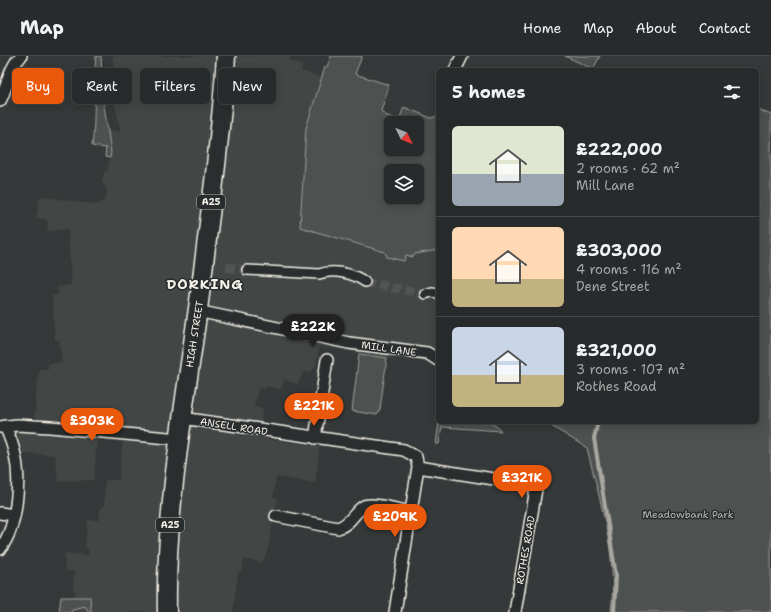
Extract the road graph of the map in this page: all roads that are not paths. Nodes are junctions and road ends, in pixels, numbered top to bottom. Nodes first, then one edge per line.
1 (21, 56) edge
2 (226, 56) edge
3 (462, 56) edge
4 (456, 68) edge
5 (0, 102) edge
6 (247, 270) tunnel mouth
7 (365, 282) tunnel mouth
8 (436, 293) edge
9 (426, 294) tunnel mouth
10 (197, 311) junction
11 (433, 352) edge
12 (326, 360) dead end
13 (182, 418) junction
14 (3, 426) edge
15 (315, 438) junction
16 (179, 439) junction
17 (418, 467) junction
18 (410, 512) junction
19 (0, 513) edge
20 (14, 515) junction
21 (276, 516) dead end
22 (0, 549) edge
23 (167, 612) edge
24 (395, 612) edge
25 (515, 612) edge

1 - 5 street
2 - 10 main road, HIGH STREET / A25
3 - 4 street
6 - 7 street
8 - 9 street
10 - 11 street, MILL LANE
10 - 13 main road, HIGH STREET / A25
12 - 15 street
13 - 15 street, ANSELL ROAD
13 - 16 main road, HIGH STREET / A25
14 - 16 street
14 - 20 street
15 - 17 street, ANSELL ROAD
16 - 23 main road, HIGH STREET / A25
17 - 18 street
17 - 25 street, ROTHES ROAD
18 - 21 street
18 - 24 street
19 - 20 street
20 - 22 street

